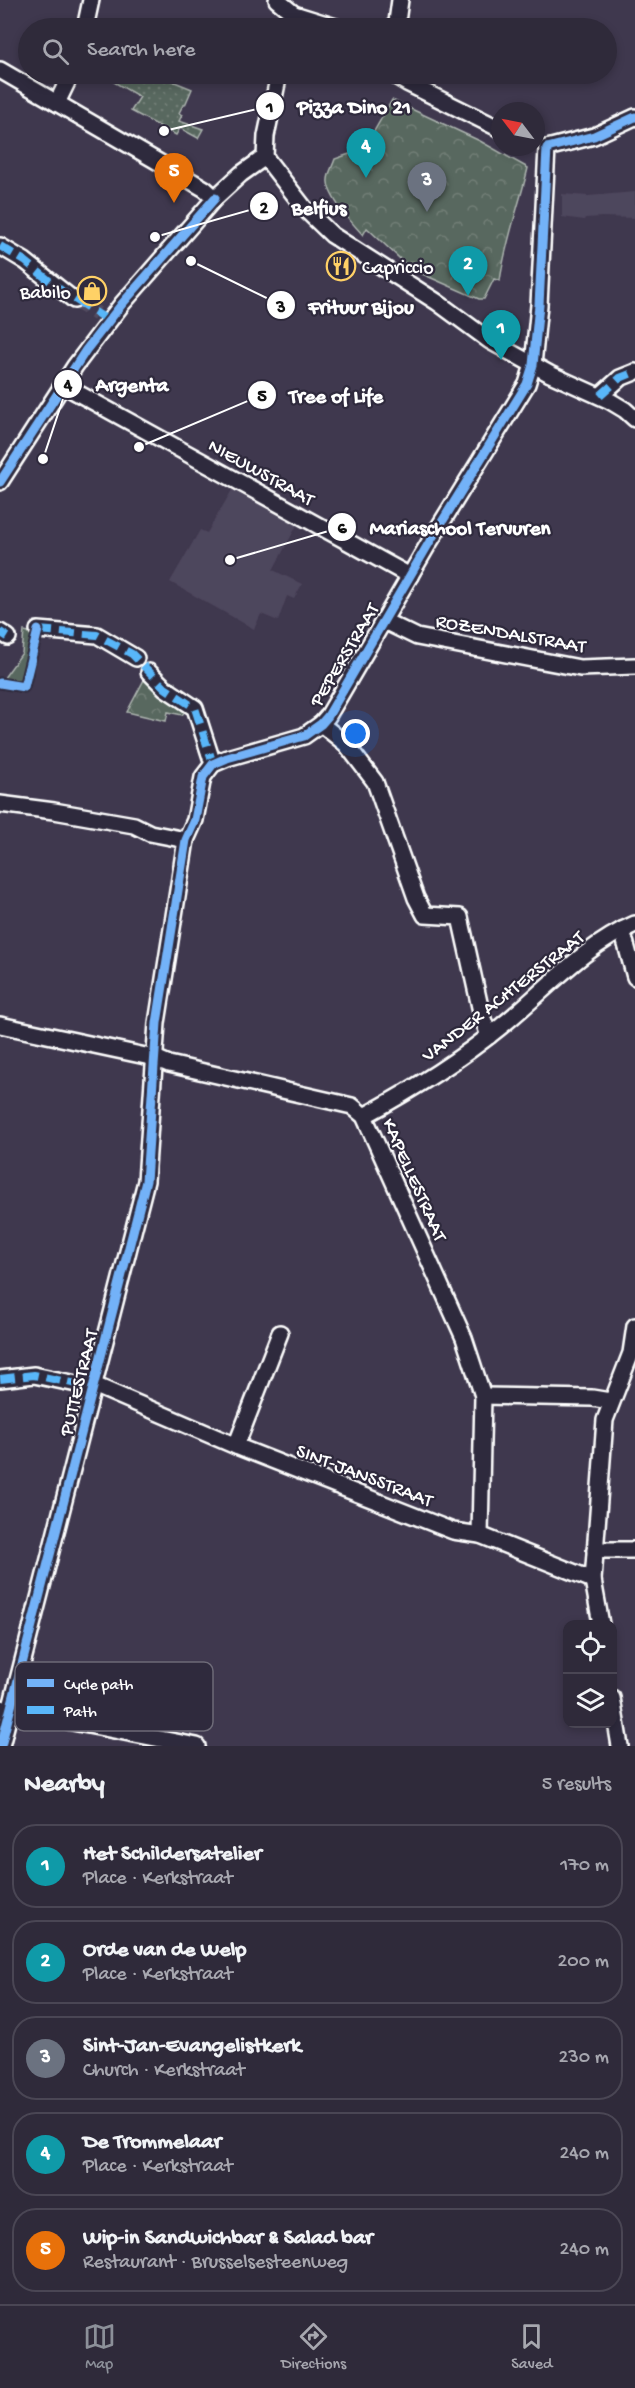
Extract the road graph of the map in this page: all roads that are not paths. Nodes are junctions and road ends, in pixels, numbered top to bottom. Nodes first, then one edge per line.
1 (92, 0) edge
2 (277, 0) edge
3 (400, 0) edge
4 (294, 14) junction
5 (88, 18) edge
6 (293, 18) edge
7 (307, 18) edge
8 (398, 18) edge
9 (0, 70) edge
10 (18, 81) edge
11 (23, 84) edge
12 (66, 84) edge
13 (277, 84) edge
14 (409, 84) edge
15 (57, 104) junction
16 (635, 117) edge
17 (491, 125) edge
18 (545, 145) edge
19 (542, 156) edge
20 (265, 157) junction
21 (215, 198) junction
22 (0, 246) edge
23 (74, 300) tunnel mouth
24 (533, 365) junction
25 (635, 372) edge
26 (63, 385) junction
27 (600, 396) junction
28 (635, 419) edge
29 (0, 482) edge
30 (410, 576) junction
31 (384, 621) junction
32 (38, 630) dead end
33 (136, 658) dead end
34 (635, 666) edge
35 (149, 672) dead end
36 (321, 724) junction
37 (213, 764) junction
38 (0, 804) edge
39 (186, 840) junction
40 (629, 927) edge
41 (635, 978) edge
42 (0, 1025) edge
43 (489, 1036) junction
44 (155, 1058) junction
45 (364, 1116) junction
46 (635, 1326) edge
47 (280, 1333) dead end
48 (0, 1379) edge
49 (628, 1379) edge
50 (94, 1385) junction
51 (483, 1396) junction
52 (610, 1401) junction
53 (236, 1446) junction
54 (480, 1535) junction
55 (595, 1550) junction
56 (635, 1550) edge
57 (593, 1580) junction
58 (600, 1620) edge
59 (18, 1662) edge
60 (15, 1673) edge
61 (5, 1709) edge
62 (617, 1728) edge
63 (119, 1731) edge
64 (1, 1746) edge
65 (197, 1746) edge
66 (620, 1746) edge

1 - 5 street
2 - 4 street
3 - 8 street
4 - 6 street
4 - 7 street
9 - 10 street
11 - 15 street
12 - 15 street
13 - 20 street
14 - 17 street
15 - 21 street
16 - 18 street
19 - 24 street, PEPERSTRAAT
20 - 21 street
20 - 24 street
21 - 26 street
22 - 23 street
24 - 27 street
24 - 30 street, PEPERSTRAAT
25 - 27 street
26 - 29 street
26 - 30 street, NIEUWSTRAAT
27 - 28 street
30 - 31 street, PEPERSTRAAT
31 - 34 street, ROZENDALSTRAAT
31 - 36 street, PEPERSTRAAT
32 - 33 street
35 - 37 street
36 - 37 street, PEPERSTRAAT
36 - 43 street
37 - 39 street
38 - 39 street
39 - 44 street
40 - 41 street
40 - 43 street, VANDER ACHTERSTRAAT
42 - 44 street, KAPELLESTRAAT
43 - 45 street, VANDER ACHTERSTRAAT
44 - 45 street, KAPELLESTRAAT
44 - 50 street, PUTTESTRAAT
45 - 51 street, KAPELLESTRAAT
46 - 49 street
47 - 53 street
48 - 50 street, SINT-JANSSTRAAT
49 - 52 street
50 - 53 street, SINT-JANSSTRAAT
50 - 59 street, PUTTESTRAAT
51 - 52 street
51 - 54 street, KAPELLESTRAAT
52 - 55 street
53 - 54 street, SINT-JANSSTRAAT
54 - 57 street
55 - 56 street
55 - 57 street
57 - 58 street
60 - 61 street, PUTTESTRAAT
61 - 64 street, PUTTESTRAAT
62 - 66 street
63 - 65 street

